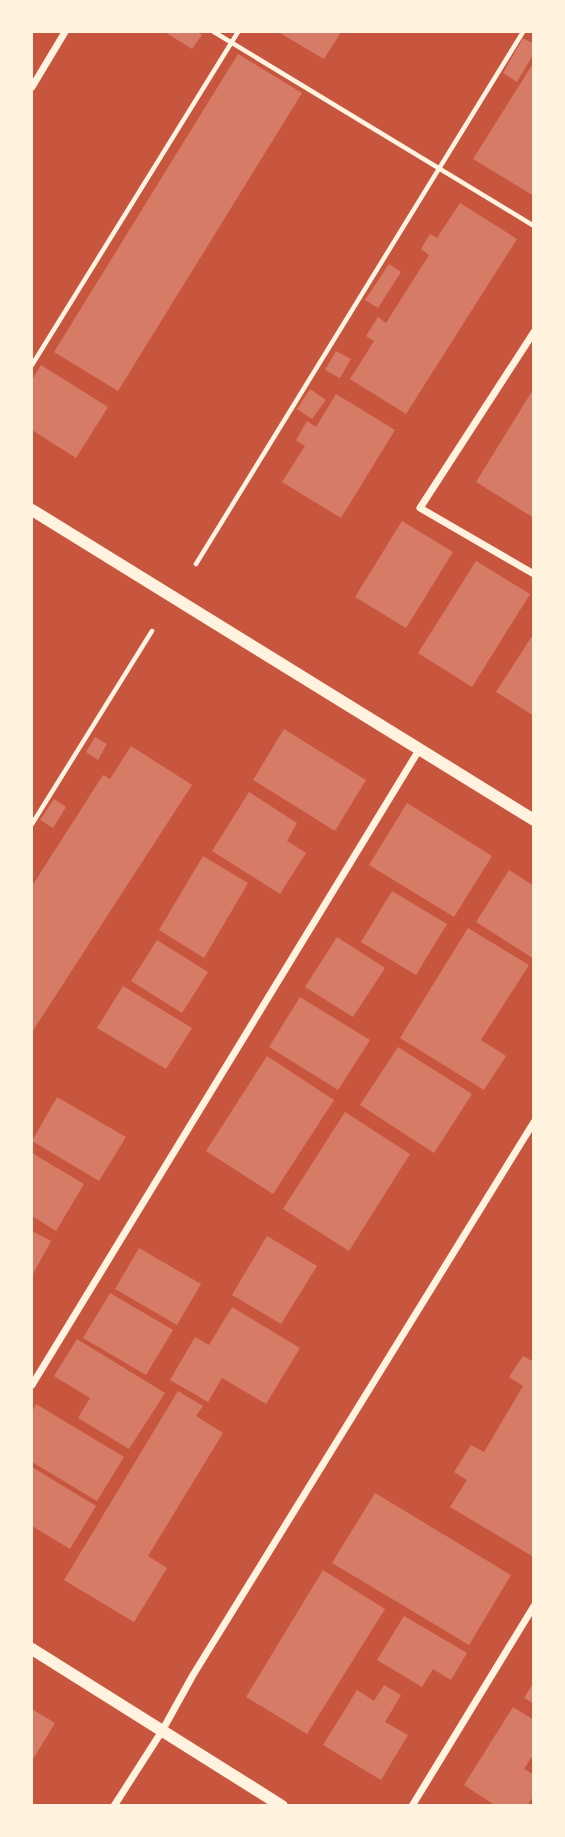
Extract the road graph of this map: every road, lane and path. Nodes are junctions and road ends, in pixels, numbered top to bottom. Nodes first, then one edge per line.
1 (65, 32) edge
2 (214, 32) edge
3 (238, 32) edge
4 (523, 32) edge
5 (231, 42) junction
6 (32, 87) edge
7 (439, 169) junction
8 (534, 226) edge
9 (534, 332) edge
10 (32, 365) edge
11 (32, 510) edge
12 (196, 564) dead end
13 (534, 574) edge
14 (152, 631) dead end
15 (419, 750) junction
16 (534, 820) edge
17 (32, 824) edge
18 (534, 1122) edge
19 (32, 1385) edge
20 (534, 1606) edge
21 (32, 1649) edge
22 (162, 1731) junction
23 (114, 1805) edge
24 (282, 1805) edge
25 (412, 1805) edge

1 - 6 street
2 - 5 path
3 - 5 path
4 - 7 path
5 - 7 path
5 - 10 path
7 - 8 path
7 - 12 path
9 - 13 street
11 - 15 street
14 - 17 path
15 - 16 street
15 - 19 street
18 - 22 street
20 - 25 street
21 - 22 street
22 - 23 street
22 - 24 street

